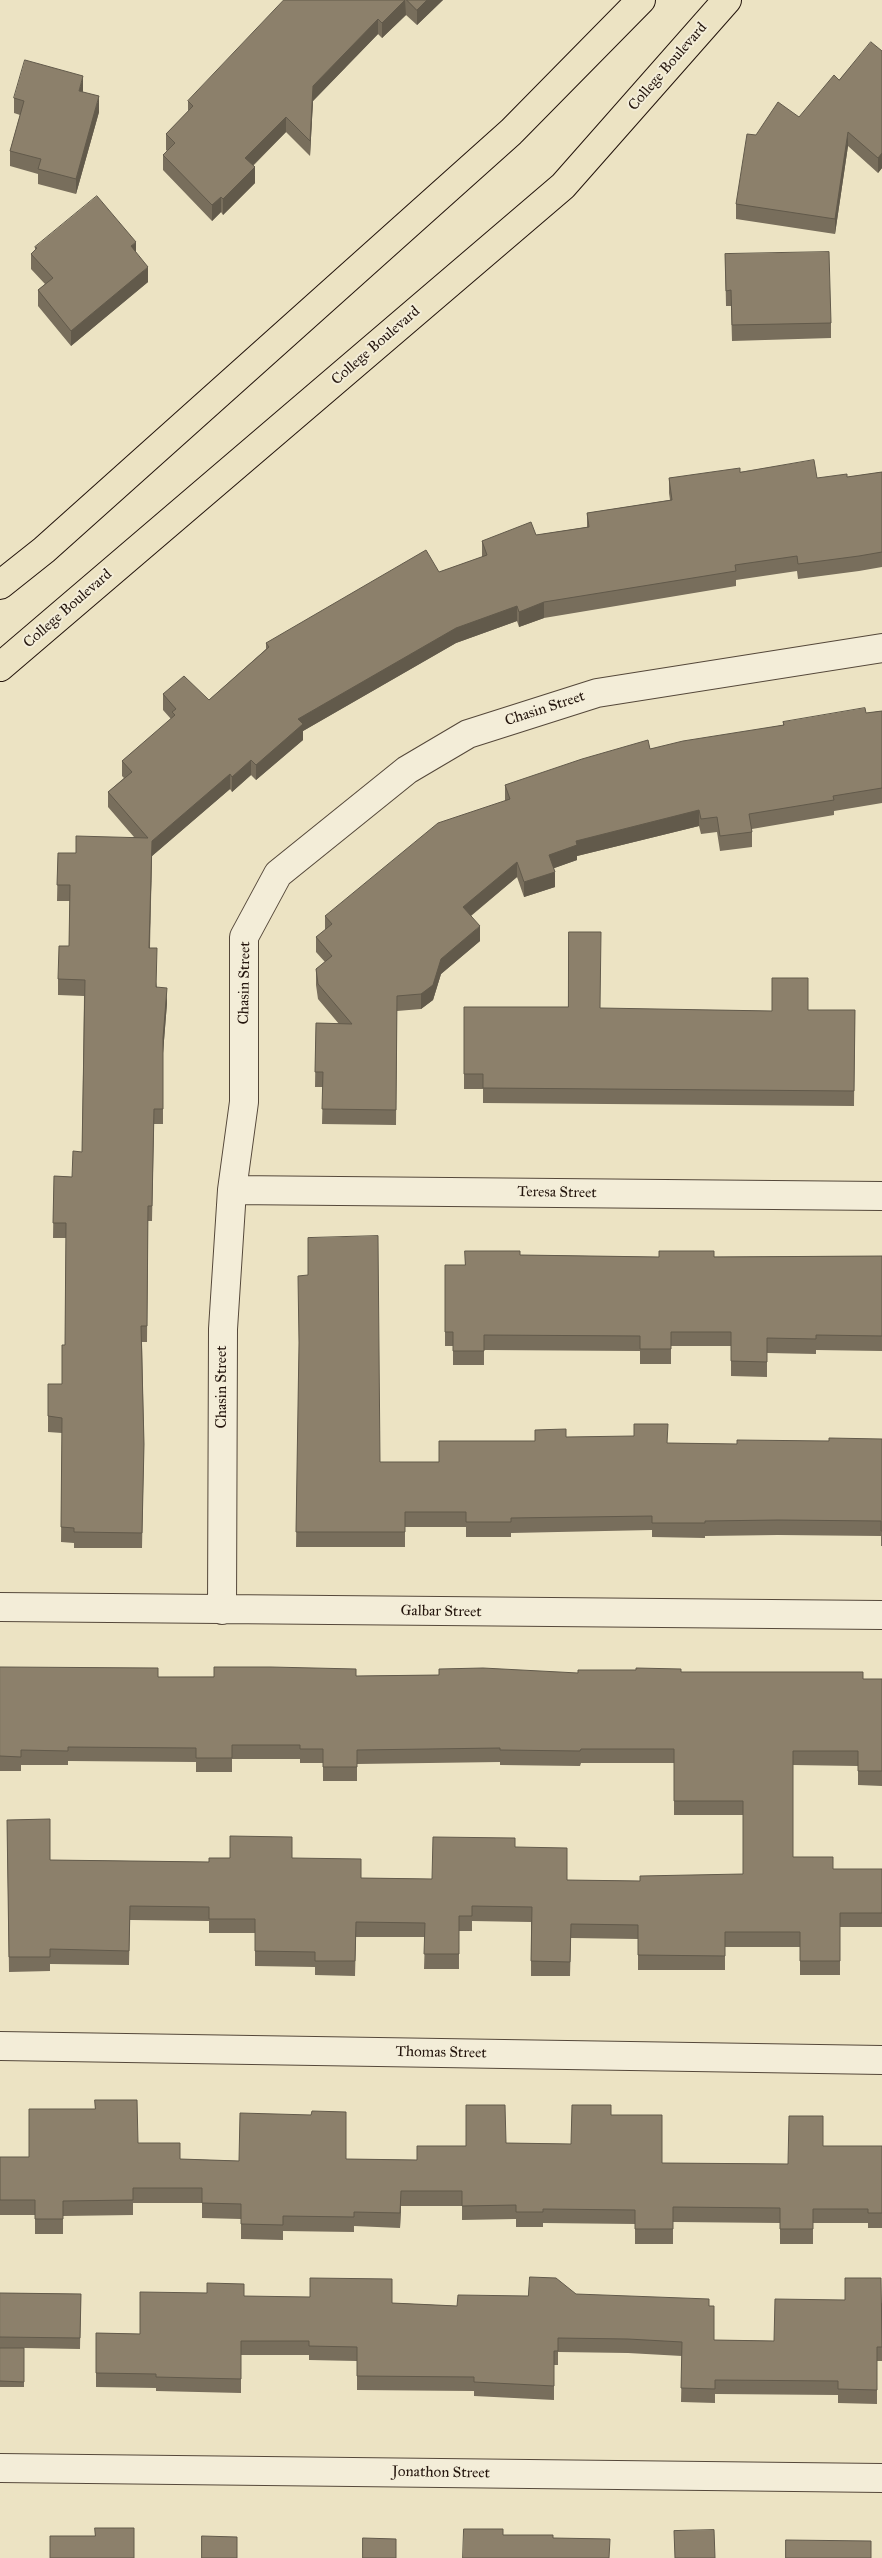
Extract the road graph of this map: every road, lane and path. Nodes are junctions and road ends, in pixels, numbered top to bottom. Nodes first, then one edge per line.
1 (640, 0) edge
2 (727, 0) edge
3 (0, 585) edge
4 (882, 648) edge
5 (0, 667) edge
6 (232, 1190) junction
7 (882, 1196) edge
8 (0, 1608) edge
9 (222, 1610) junction
10 (882, 1616) edge
11 (0, 2046) edge
12 (882, 2060) edge
13 (0, 2468) edge
14 (882, 2478) edge

1 - 3 main road
2 - 5 main road, College Boulevard
4 - 6 street, Chasin Street
6 - 7 street, Teresa Street
6 - 9 street, Chasin Street
8 - 9 street, Galbar Street
9 - 10 street, Galbar Street
11 - 12 street, Thomas Street
13 - 14 street, Jonathon Street

